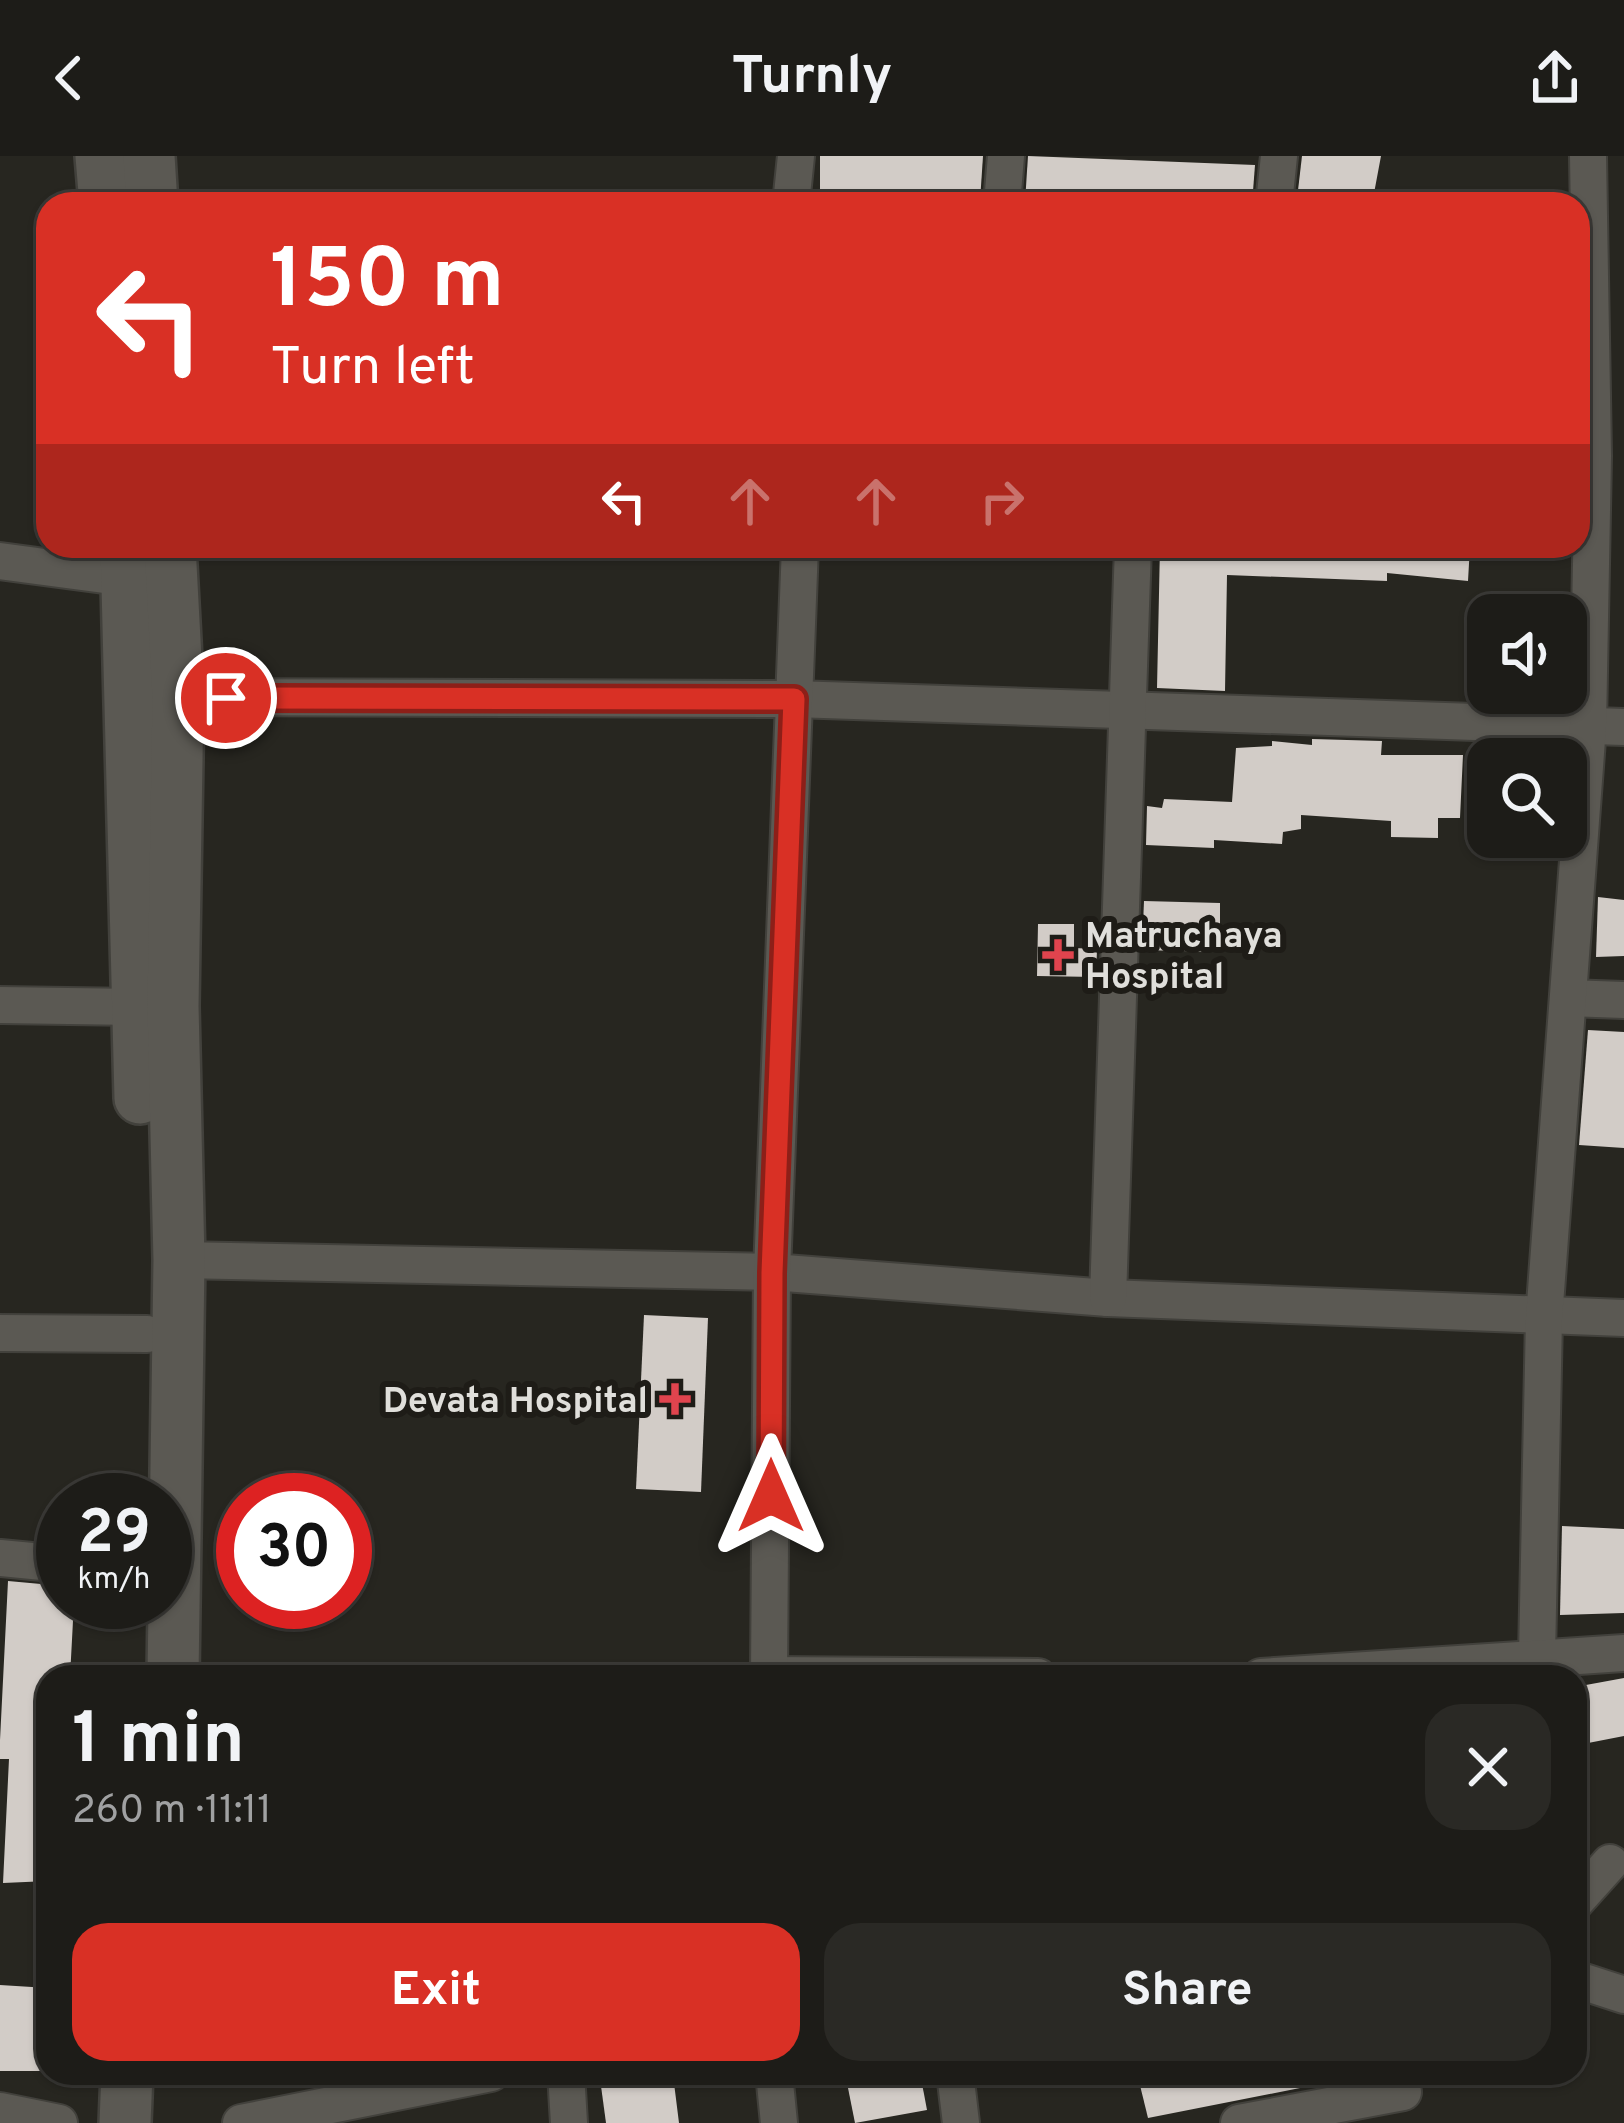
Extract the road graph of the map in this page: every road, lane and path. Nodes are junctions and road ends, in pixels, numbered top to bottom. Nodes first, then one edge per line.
1 (101, 156) edge
2 (149, 156) edge
3 (796, 156) edge
4 (1006, 156) edge
5 (1279, 156) edge
6 (1588, 156) edge
7 (104, 192) edge
8 (151, 192) edge
9 (792, 192) edge
10 (1003, 192) edge
11 (1275, 192) edge
12 (1589, 192) edge
13 (1590, 216) edge
14 (1598, 455) edge
15 (171, 558) edge
16 (800, 558) edge
17 (1132, 558) edge
18 (0, 561) edge
19 (127, 562) edge
20 (178, 698) junction
21 (794, 699) junction
22 (1125, 710) junction
23 (1606, 727) edge
24 (1568, 998) junction
25 (1624, 1000) edge
26 (0, 1005) edge
27 (137, 1007) junction
28 (162, 1259) junction
29 (772, 1273) junction
30 (1108, 1298) junction
31 (1544, 1318) junction
32 (1624, 1318) edge
33 (0, 1333) edge
34 (147, 1334) junction
35 (146, 1473) edge
36 (162, 1473) edge
37 (0, 1558) edge
38 (36, 1561) edge
39 (153, 1629) edge
40 (167, 1629) edge
41 (1624, 1653) edge
42 (1537, 1656) junction
43 (145, 1665) edge
44 (172, 1665) edge
45 (769, 1665) edge
46 (1419, 1665) edge
47 (1587, 1868) edge
48 (1587, 1889) edge
49 (1587, 1982) edge
50 (1624, 1995) edge
51 (126, 2085) edge
52 (156, 2085) edge
53 (451, 2085) edge
54 (567, 2085) edge
55 (776, 2085) edge
56 (957, 2085) edge
57 (1399, 2085) edge
58 (1409, 2085) edge
59 (375, 2108) edge
60 (0, 2111) edge
61 (59, 2123) edge
62 (124, 2123) edge
63 (154, 2123) edge
64 (241, 2123) edge
65 (569, 2123) edge
66 (779, 2123) edge
67 (961, 2123) edge
68 (1239, 2123) edge
69 (1375, 2123) edge

1 - 7 main road
2 - 8 main road
3 - 9 street
4 - 10 street
5 - 11 street
6 - 12 street
13 - 14 street
14 - 23 street
15 - 20 main road
16 - 21 street
17 - 22 street
18 - 19 street
19 - 27 main road
20 - 21 street
20 - 28 main road
21 - 22 street
21 - 29 street
22 - 23 street
22 - 30 street
23 - 24 street
24 - 25 street
24 - 31 street
26 - 27 street
27 - 28 main road
28 - 29 street
28 - 34 main road
28 - 36 main road
29 - 30 street
29 - 45 street
30 - 31 street
31 - 32 street
31 - 42 street
33 - 34 street
34 - 35 main road
37 - 38 street
39 - 43 main road
40 - 44 main road
41 - 42 street
42 - 46 street
47 - 48 street
49 - 50 street
51 - 62 main road
52 - 63 main road
53 - 59 street
54 - 65 street
55 - 66 street
56 - 67 street
57 - 68 street
58 - 69 street
59 - 64 street
60 - 61 street

